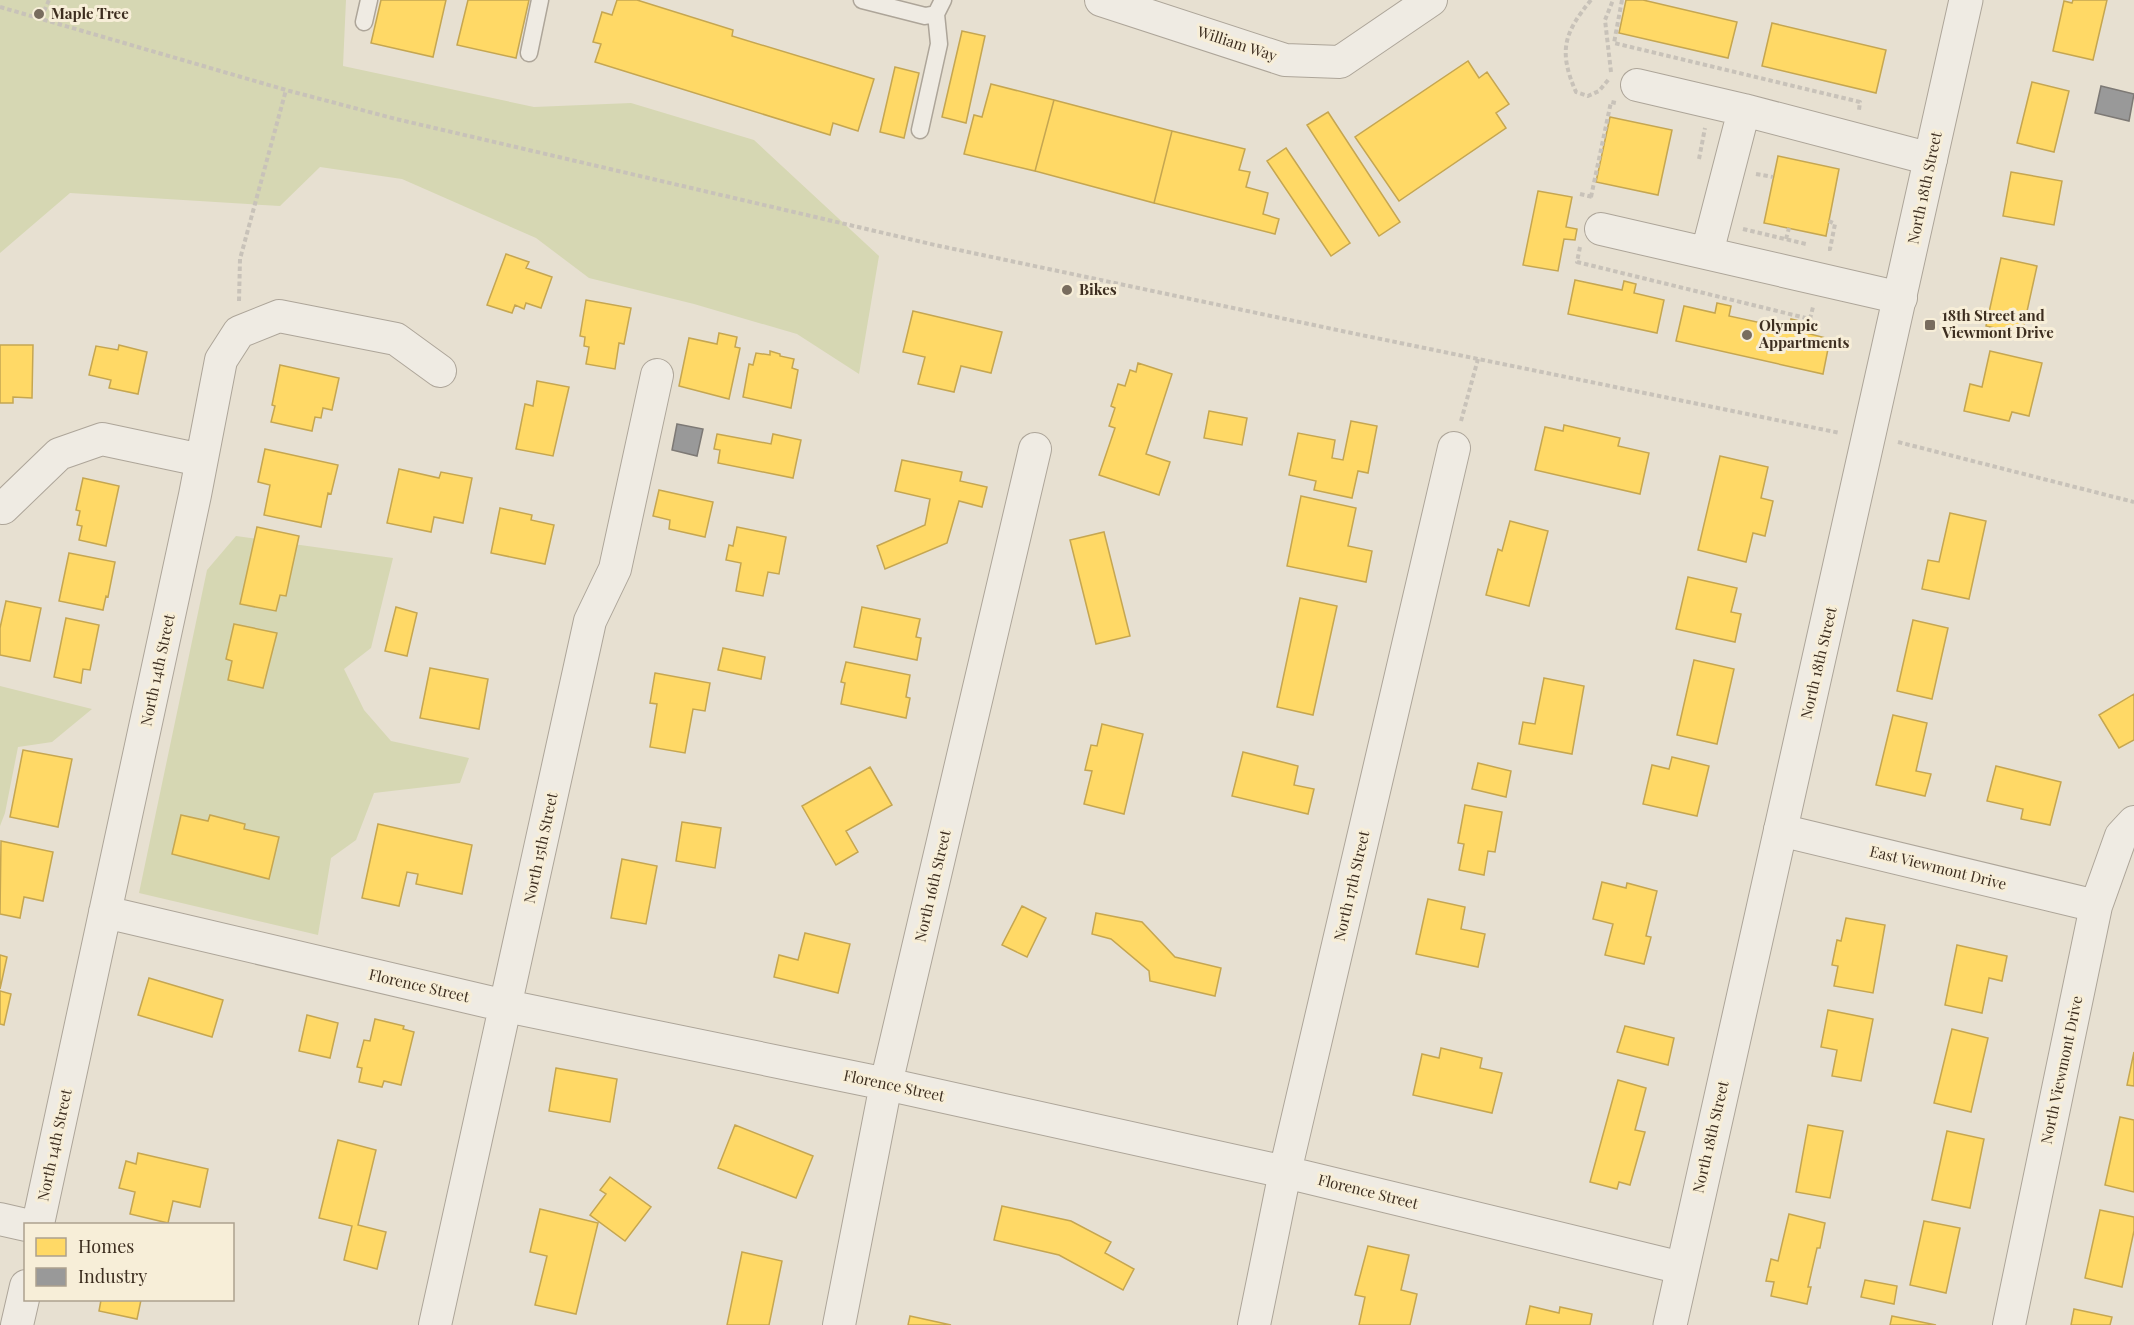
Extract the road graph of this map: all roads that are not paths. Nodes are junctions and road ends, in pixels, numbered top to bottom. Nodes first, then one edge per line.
1 (369, 0) edge
2 (540, 0) edge
3 (862, 0) edge
4 (1431, 0) edge
5 (1966, 0) edge
6 (1119, 2) edge
7 (939, 7) edge
8 (364, 22) dead end
9 (529, 53) dead end
10 (1627, 94) road end
11 (1744, 110) junction
12 (920, 130) dead end
13 (1931, 159) junction
14 (1600, 230) dead end
15 (1707, 254) junction
16 (1901, 298) junction
17 (440, 371) dead end
18 (657, 375) dead end
19 (1454, 448) road end
20 (1035, 449) dead end
21 (201, 459) junction
22 (3, 508) dead end
23 (2134, 822) edge
24 (1780, 830) junction
25 (2096, 906) junction
26 (105, 912) junction
27 (506, 1006) junction
28 (886, 1084) junction
29 (1286, 1172) junction
30 (0, 1219) edge
31 (38, 1223) edge
32 (24, 1225) edge
33 (1682, 1268) junction
34 (24, 1296) edge
35 (18, 1325) edge
36 (435, 1325) edge
37 (839, 1325) edge
38 (1254, 1325) edge
39 (1670, 1325) edge
40 (2010, 1325) edge

1 - 8 lane
2 - 9 lane
3 - 7 lane
4 - 6 street, William Way
5 - 13 street, North 18th Street
7 - 12 lane
10 - 11 street
11 - 13 street
11 - 15 street
13 - 16 street, North 18th Street
14 - 15 street
15 - 16 street
16 - 24 street, North 18th Street
17 - 21 street, North 14th Street
18 - 27 street, North 15th Street
19 - 29 street, North 17th Street
20 - 28 street, North 16th Street
21 - 22 street
21 - 26 street, North 14th Street
23 - 25 street, North Viewmont Drive
24 - 25 street, East Viewmont Drive
24 - 33 street, North 18th Street
25 - 40 street, North Viewmont Drive
26 - 27 street, Florence Street
26 - 31 street, North 14th Street
27 - 28 street, Florence Street
27 - 36 street, North 15th Street
28 - 29 street, Florence Street
28 - 37 street, North 16th Street
29 - 33 street, Florence Street
29 - 38 street, North 17th Street
30 - 32 street
33 - 39 street, North 18th Street
34 - 35 street

